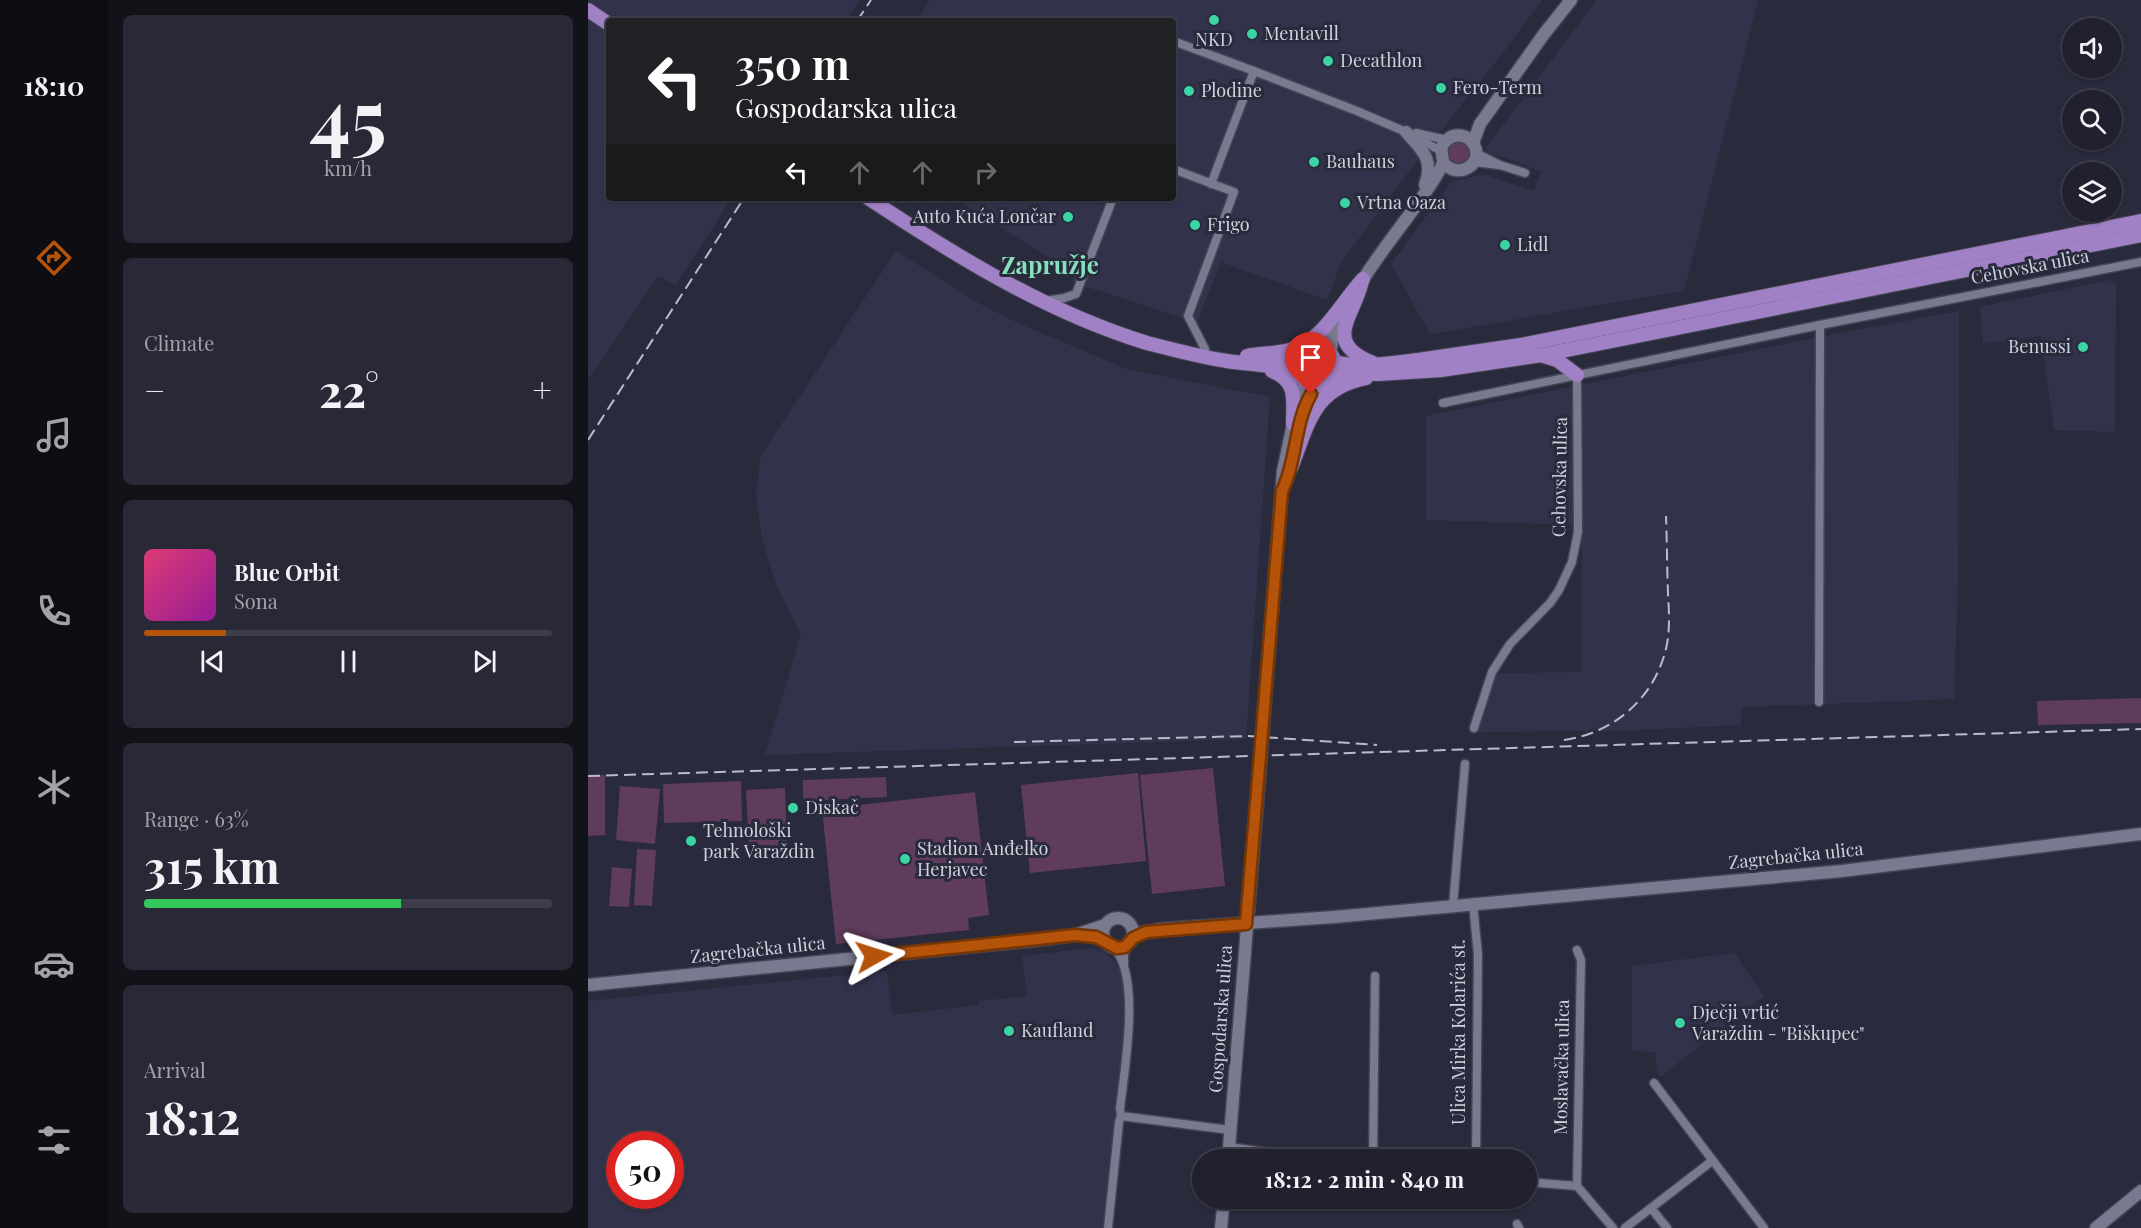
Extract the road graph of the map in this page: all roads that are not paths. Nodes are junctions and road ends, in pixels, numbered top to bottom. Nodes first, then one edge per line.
1 (1571, 0) edge
2 (588, 10) edge
3 (606, 22) edge
4 (1176, 42) edge
5 (1254, 71) junction
6 (1407, 132) junction
7 (1472, 148) junction
8 (1446, 155) junction
9 (1176, 170) edge
10 (1525, 173) dead end
11 (1211, 184) junction
12 (872, 201) edge
13 (1112, 201) edge
14 (1420, 202) junction
15 (2141, 221) edge
16 (2141, 235) edge
17 (2141, 262) edge
18 (1363, 279) junction
19 (1351, 298) junction
20 (1042, 302) junction
21 (1820, 325) junction
22 (1124, 334) junction
23 (1315, 347) junction
24 (1205, 350) junction
25 (1542, 355) junction
26 (1252, 360) junction
27 (1298, 360) junction
28 (1332, 363) junction
29 (1378, 369) junction
30 (1577, 375) junction
31 (1302, 378) junction
32 (1322, 384) junction
33 (1443, 403) dead end
34 (1293, 424) junction
35 (1291, 468) junction
36 (1282, 491) junction
37 (1819, 702) dead end
38 (1474, 728) dead end
39 (1465, 764) dead end
40 (2141, 834) edge
41 (1473, 904) junction
42 (1453, 906) junction
43 (1128, 922) junction
44 (1246, 924) junction
45 (1105, 925) junction
46 (1163, 929) junction
47 (1075, 935) junction
48 (1131, 941) junction
49 (1109, 944) junction
50 (1577, 950) dead end
51 (1123, 966) junction
52 (1375, 976) dead end
53 (588, 985) edge
54 (1654, 1083) dead end
55 (1121, 1116) junction
56 (1230, 1130) junction
57 (1228, 1149) edge
58 (1373, 1149) edge
59 (1476, 1149) edge
60 (1712, 1161) junction
61 (1537, 1183) edge
62 (1577, 1185) junction
63 (2141, 1191) edge
64 (1651, 1208) junction
65 (1223, 1209) edge
66 (1108, 1228) edge
67 (1221, 1228) edge
68 (1613, 1228) edge
69 (1624, 1228) edge
70 (1667, 1228) edge
71 (1764, 1228) edge
72 (2096, 1228) edge

1 - 7 main road
2 - 3 main road
4 - 5 street
5 - 6 street
5 - 11 street
6 - 8 street
6 - 14 main road
7 - 8 main road
7 - 8 main road
7 - 10 street
8 - 14 main road
9 - 11 street
11 - 24 street
12 - 20 main road
13 - 20 street
14 - 18 main road
15 - 29 main road
16 - 25 main road
17 - 21 street, Cehovska ulica
18 - 19 main road
18 - 26 main road
18 - 29 main road
19 - 23 main road
19 - 28 main road
20 - 22 main road
21 - 30 street, Cehovska ulica
21 - 37 street
22 - 24 main road
22 - 26 main road
23 - 27 main road
23 - 28 main road
24 - 26 main road
25 - 29 main road
25 - 30 main road
26 - 27 main road
26 - 31 main road
26 - 34 main road
27 - 31 main road
28 - 29 main road
28 - 32 main road
29 - 35 main road
30 - 33 street, Cehovska ulica
30 - 38 street, Cehovska ulica
31 - 32 main road
31 - 34 main road, Gospodarska ulica
32 - 35 main road
34 - 36 main road, Gospodarska ulica
35 - 36 main road
36 - 44 main road, Gospodarska ulica, bridge
39 - 42 street
40 - 41 main road, Zagrebačka ulica
41 - 42 main road, Zagrebačka ulica
41 - 59 street, Ulica Mirka Kolarića st.
42 - 44 main road, Zagrebačka ulica
43 - 45 main road, Zagrebačka ulica
43 - 46 main road, Zagrebačka ulica
43 - 48 main road
44 - 46 main road, Zagrebačka ulica
44 - 56 main road, Gospodarska ulica
45 - 47 main road, Zagrebačka ulica
45 - 49 main road
46 - 48 main road, Zagrebačka ulica
47 - 49 main road, Zagrebačka ulica
47 - 53 main road, Zagrebačka ulica
48 - 49 main road, Zagrebačka ulica
48 - 51 street
49 - 51 street
50 - 62 street, Moslavačka ulica
51 - 55 street
52 - 58 street
54 - 60 street
55 - 56 street
55 - 66 street
56 - 57 main road, Gospodarska ulica
60 - 64 street
60 - 71 street
61 - 62 street
62 - 68 street
63 - 72 main road
64 - 69 street
64 - 70 street
65 - 67 main road

